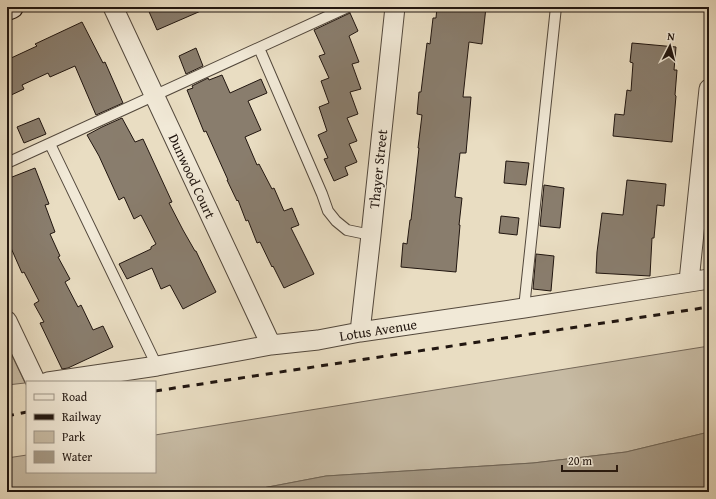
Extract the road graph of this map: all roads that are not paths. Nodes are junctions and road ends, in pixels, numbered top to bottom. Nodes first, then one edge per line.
1 (12, 7) edge
2 (113, 7) edge
3 (348, 7) edge
4 (395, 7) edge
5 (556, 7) edge
6 (7, 10) edge
7 (259, 48) junction
8 (709, 88) edge
9 (155, 96) junction
10 (50, 144) junction
11 (7, 163) edge
12 (371, 235) junction
13 (709, 279) edge
14 (689, 281) junction
15 (524, 308) junction
16 (7, 321) edge
17 (360, 332) junction
18 (271, 345) junction
19 (157, 366) junction
20 (36, 381) edge
21 (55, 381) edge

1 - 6 street
2 - 9 street, Dunwood Court
3 - 7 lane
4 - 12 street, Thayer Street
5 - 15 lane
7 - 9 lane
7 - 12 lane
8 - 14 street
9 - 10 lane
9 - 18 street, Dunwood Court
10 - 11 lane
10 - 19 lane
12 - 17 street, Thayer Street
13 - 14 street, Lotus Avenue
14 - 15 street, Lotus Avenue
15 - 17 street, Lotus Avenue
16 - 20 street
17 - 18 street, Lotus Avenue
18 - 19 street, Lotus Avenue
19 - 21 street, Lotus Avenue

